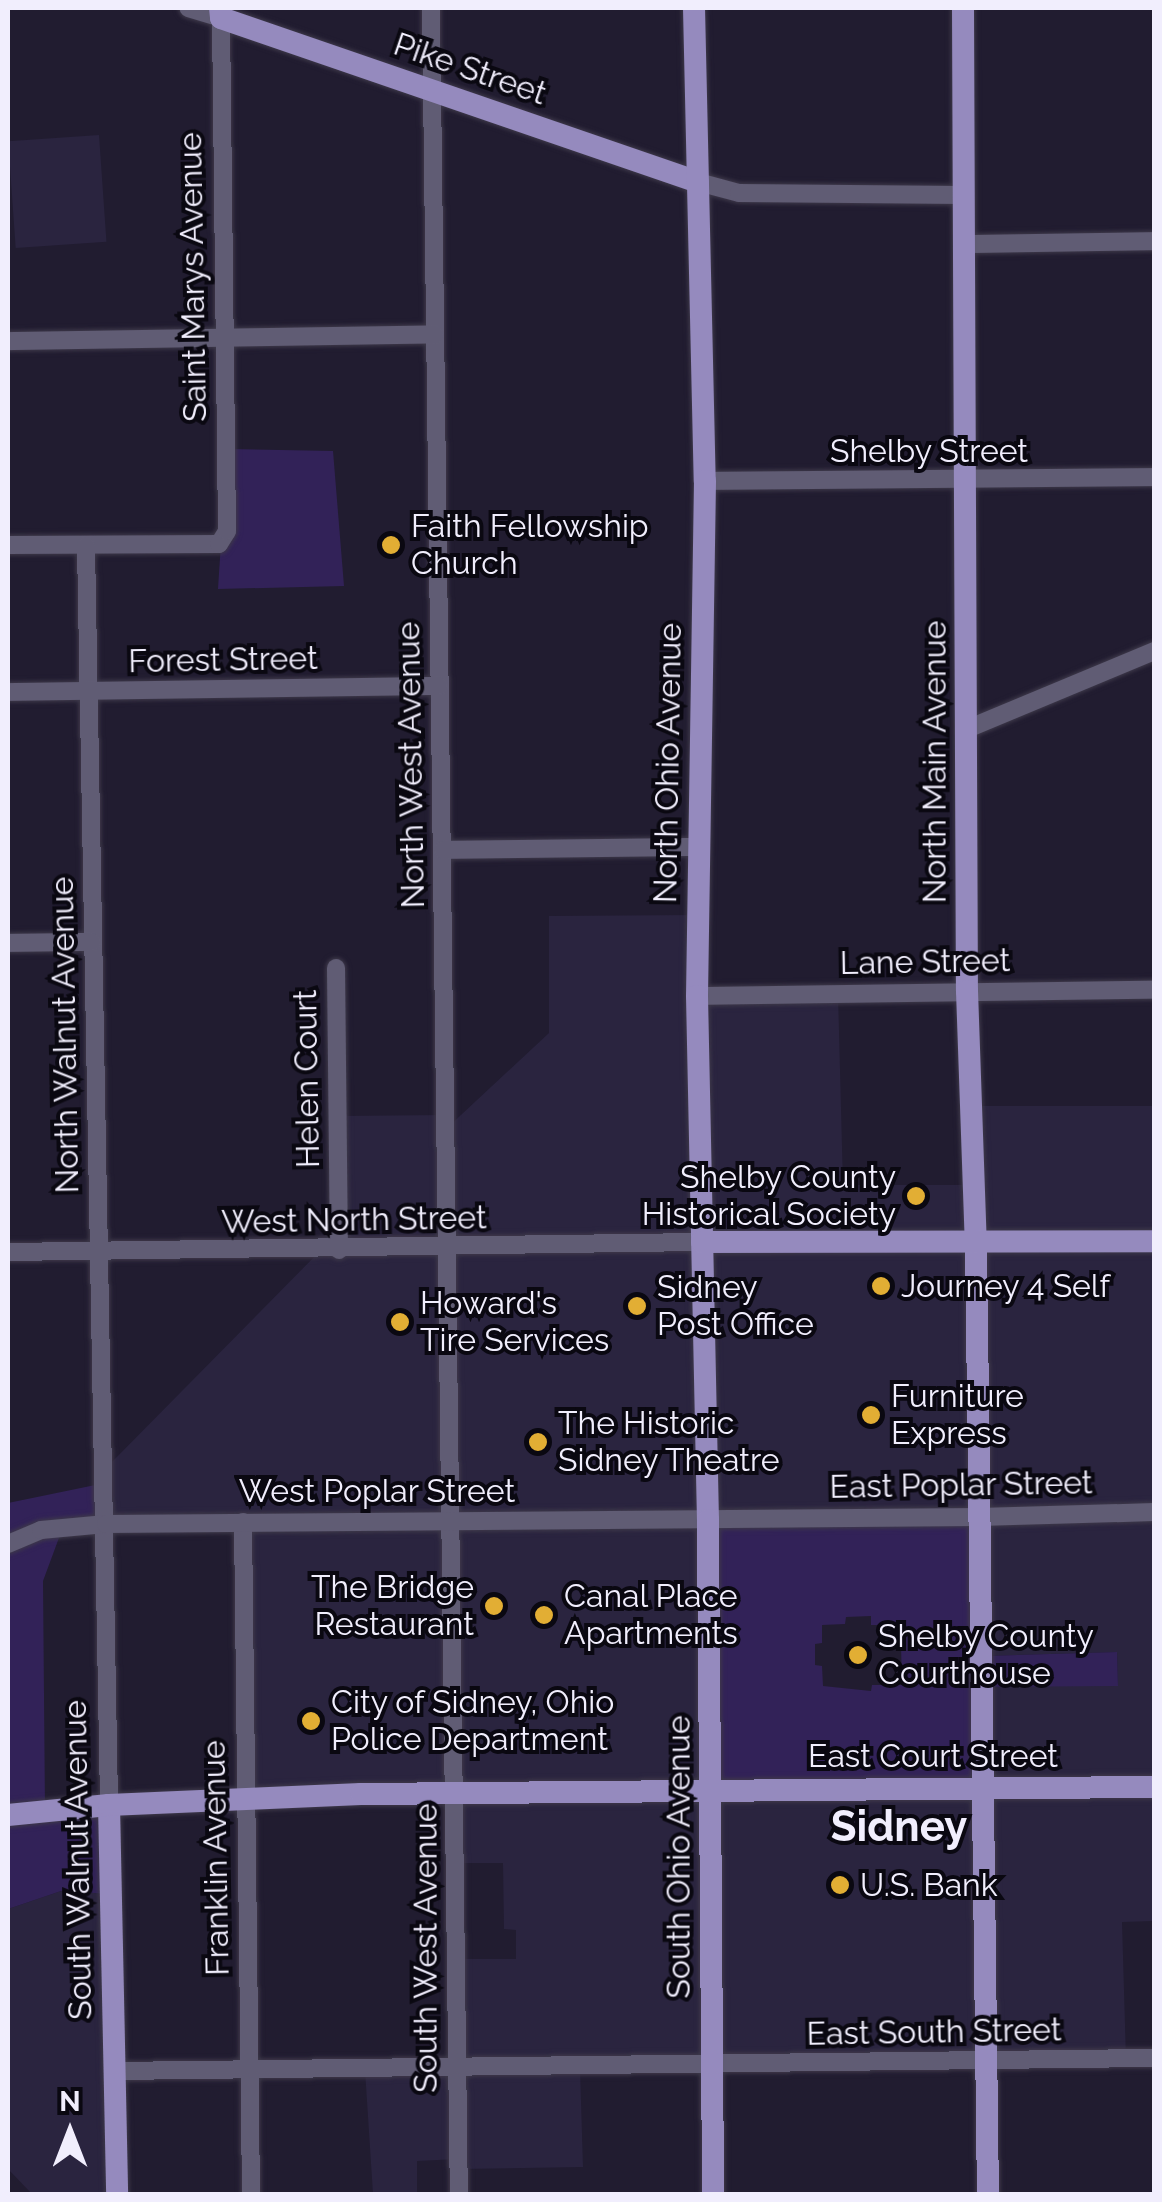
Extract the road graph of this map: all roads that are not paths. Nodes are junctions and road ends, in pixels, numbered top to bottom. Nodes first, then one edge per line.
1 (188, 8) edge
2 (431, 8) edge
3 (694, 8) edge
4 (963, 8) edge
5 (220, 13) edge
6 (433, 90) junction
7 (698, 182) junction
8 (963, 194) junction
9 (1154, 242) edge
10 (964, 244) junction
11 (435, 334) junction
12 (226, 340) junction
13 (8, 341) edge
14 (1154, 477) edge
15 (705, 480) junction
16 (964, 482) junction
17 (8, 545) edge
18 (86, 546) junction
19 (1154, 651) edge
20 (439, 686) junction
21 (88, 691) junction
22 (8, 692) edge
23 (967, 729) junction
24 (700, 847) junction
25 (443, 850) junction
26 (92, 942) junction
27 (8, 943) edge
28 (336, 968) dead end
29 (967, 990) junction
30 (1154, 990) edge
31 (697, 996) junction
32 (1154, 1241) edge
33 (702, 1242) junction
34 (976, 1243) junction
35 (448, 1248) junction
36 (339, 1250) junction
37 (8, 1252) edge
38 (102, 1252) junction
39 (1154, 1512) edge
40 (978, 1517) junction
41 (708, 1520) junction
42 (449, 1521) junction
43 (243, 1522) junction
44 (106, 1524) junction
45 (8, 1544) edge
46 (1154, 1787) edge
47 (984, 1788) junction
48 (712, 1790) junction
49 (454, 1794) junction
50 (246, 1798) junction
51 (109, 1804) junction
52 (8, 1815) edge
53 (1154, 2058) edge
54 (986, 2061) junction
55 (714, 2066) junction
56 (456, 2069) junction
57 (248, 2070) junction
58 (114, 2071) junction
59 (117, 2194) edge
60 (251, 2194) edge
61 (459, 2194) edge
62 (713, 2194) edge
63 (988, 2194) edge

1 - 5 street
2 - 6 street, North West Avenue
3 - 7 main road, North Ohio Avenue
4 - 8 main road, North Main Avenue
5 - 6 main road, Pike Street
5 - 12 street, Saint Marys Avenue
6 - 7 main road, Pike Street
6 - 11 street, North West Avenue
7 - 8 street
7 - 15 main road, North Ohio Avenue
8 - 10 main road, North Main Avenue
9 - 10 street
10 - 16 main road, North Main Avenue
11 - 12 street
11 - 20 street, North West Avenue
12 - 13 street
12 - 18 street, Saint Marys Avenue
14 - 16 street, Shelby Street
15 - 16 street, Shelby Street
15 - 24 main road, North Ohio Avenue
16 - 23 main road, North Main Avenue
17 - 18 street
18 - 21 street, North Walnut Avenue
19 - 23 street
20 - 21 street, Forest Street
20 - 25 street, North West Avenue
21 - 22 street, Forest Street
21 - 26 street, North Walnut Avenue
23 - 29 main road, North Main Avenue
24 - 25 street
24 - 31 main road, North Ohio Avenue
25 - 35 street, North West Avenue
26 - 27 street
26 - 38 street, North Walnut Avenue
28 - 36 street, Helen Court
29 - 30 street, Lane Street
29 - 31 street, Lane Street
29 - 34 main road, North Main Avenue
31 - 33 main road, North Ohio Avenue
32 - 34 main road
33 - 34 main road
33 - 35 street, West North Street
33 - 41 main road, North Ohio Avenue
34 - 40 main road, North Main Avenue
35 - 36 street, West North Street
35 - 42 street, North West Avenue
36 - 38 street, West North Street
37 - 38 street, West North Street
38 - 44 street, North Walnut Avenue
39 - 40 street, East Poplar Street
40 - 41 street, East Poplar Street
40 - 47 main road, North Main Avenue
41 - 42 street, West Poplar Street
41 - 48 main road, South Ohio Avenue
42 - 43 street, West Poplar Street
42 - 49 street, South West Avenue
43 - 44 street, West Poplar Street
43 - 50 street, Franklin Avenue
44 - 45 street, West Poplar Street
44 - 51 street, South Walnut Avenue
46 - 47 main road, East Court Street
47 - 48 main road, East Court Street
47 - 54 main road, North Main Avenue
48 - 49 main road, East Court Street
48 - 55 main road, South Ohio Avenue
49 - 50 main road, East Court Street
49 - 56 street, South West Avenue
50 - 51 main road, East Court Street
50 - 57 street, Franklin Avenue
51 - 52 main road, East Court Street
51 - 58 main road, South Walnut Avenue
53 - 54 street, East South Street
54 - 55 street, East South Street
54 - 63 main road, North Main Avenue
55 - 56 street, East South Street
55 - 62 main road, South Ohio Avenue
56 - 57 street, East South Street
56 - 61 street, South West Avenue
57 - 58 street, East South Street
57 - 60 street, Franklin Avenue
58 - 59 main road, South Walnut Avenue

